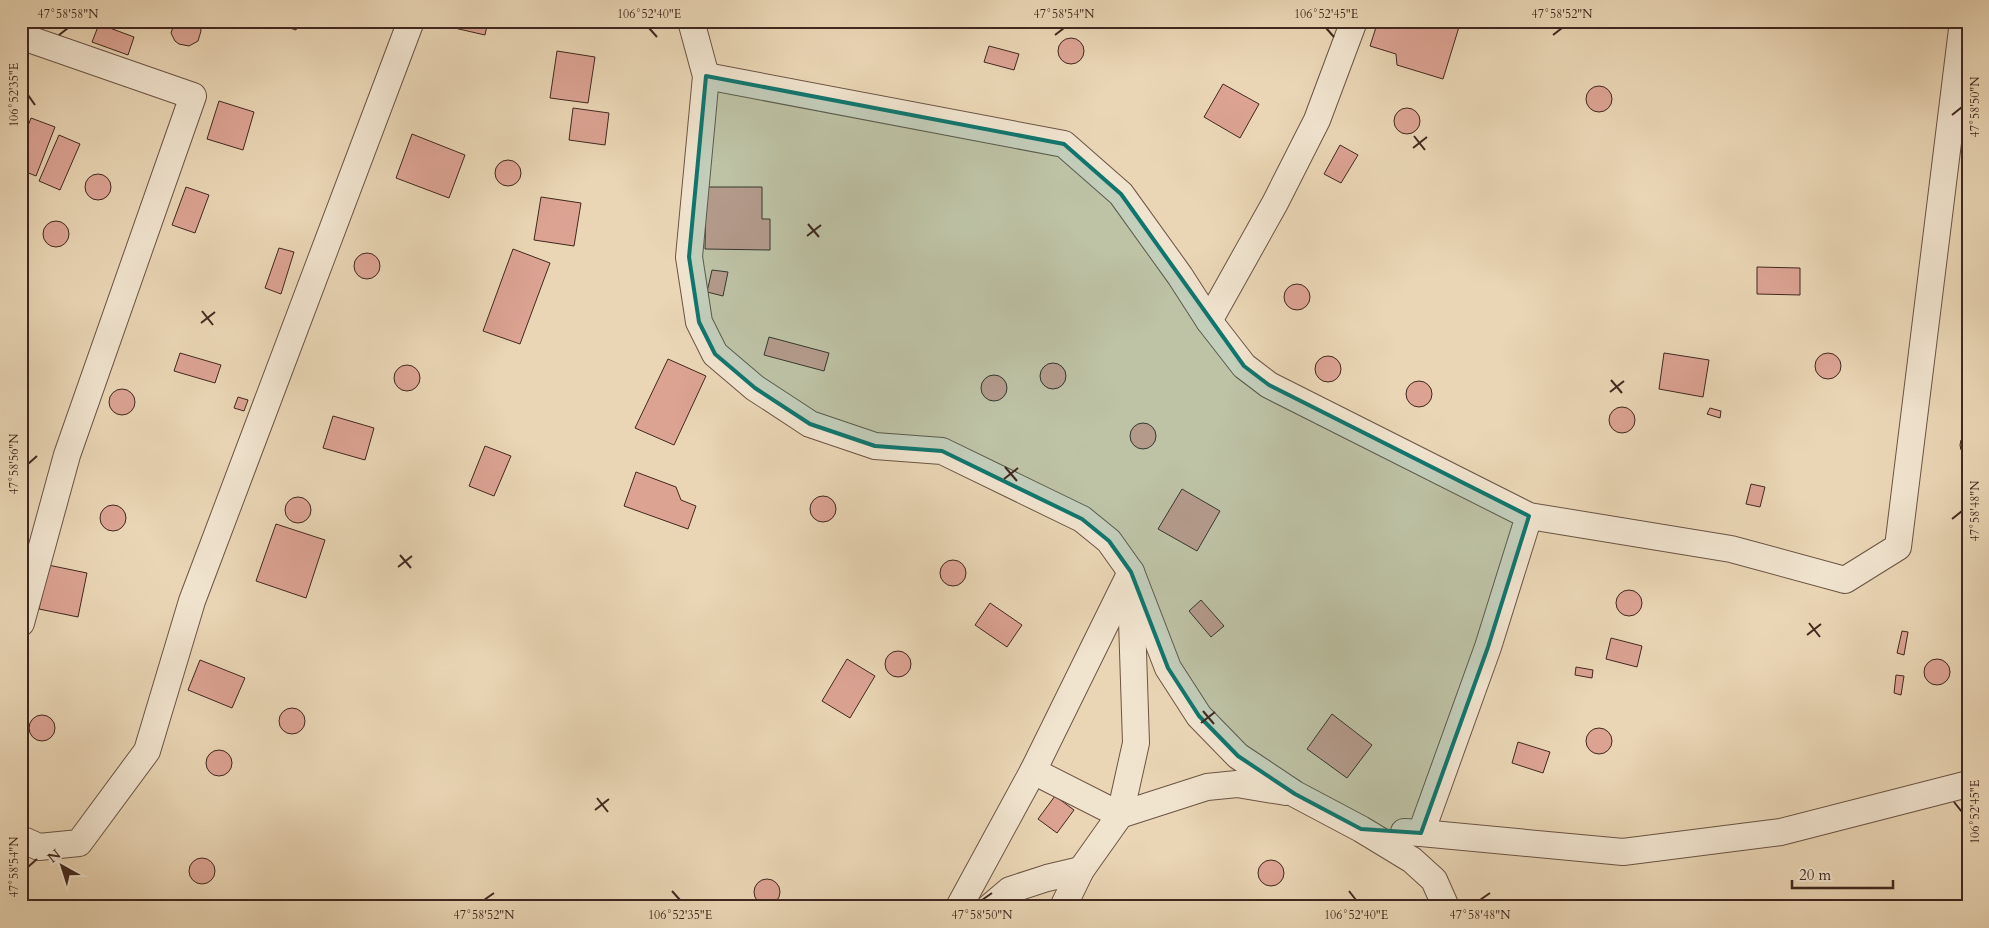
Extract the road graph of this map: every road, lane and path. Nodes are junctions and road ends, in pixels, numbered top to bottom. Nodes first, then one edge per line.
1 (411, 21) edge
2 (691, 21) edge
3 (1354, 21) edge
4 (1963, 21) edge
5 (28, 36) edge
6 (706, 76) junction
7 (1209, 321) junction
8 (1529, 516) junction
9 (1131, 572) junction
10 (21, 623) edge
11 (1033, 771) junction
12 (1968, 784) edge
13 (1294, 794) junction
14 (1120, 815) junction
15 (1360, 829) junction
16 (1421, 833) junction
17 (21, 839) edge
18 (1081, 870) junction
19 (959, 907) edge
20 (990, 907) edge
21 (1064, 907) edge
22 (1446, 907) edge

1 - 17 street
2 - 6 street
3 - 7 street
4 - 8 street
5 - 10 street
6 - 7 street
6 - 9 street
7 - 8 street
8 - 16 street
9 - 11 street
9 - 13 street
9 - 14 street
11 - 14 street
11 - 19 street
12 - 16 street
13 - 14 street
13 - 15 street
14 - 18 street
15 - 16 street
15 - 22 street
18 - 20 street
18 - 21 street

